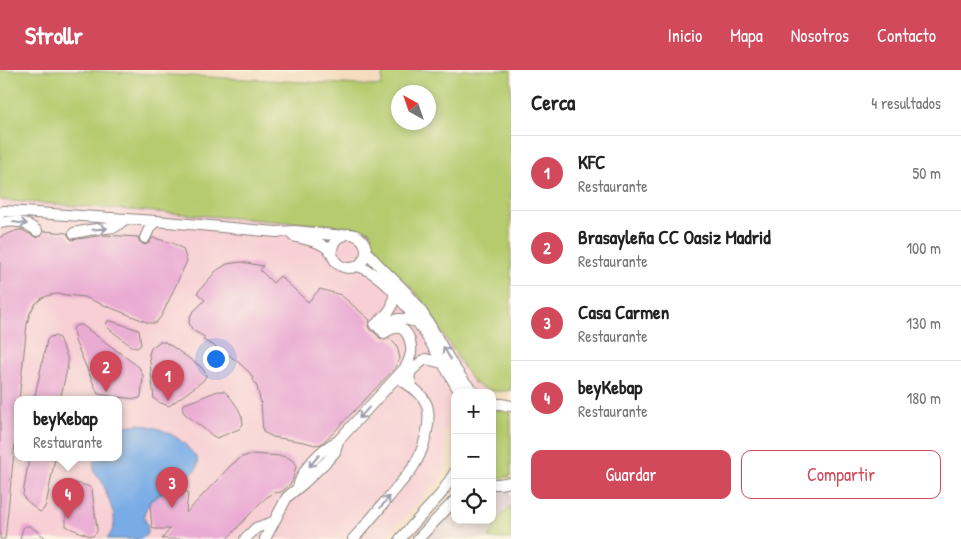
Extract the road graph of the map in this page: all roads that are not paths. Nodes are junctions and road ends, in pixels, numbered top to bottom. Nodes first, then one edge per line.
1 (0, 213) edge
2 (124, 220) junction
3 (156, 221) junction
4 (0, 223) edge
5 (37, 231) dead end
6 (283, 232) junction
7 (74, 233) dead end
8 (343, 236) junction
9 (145, 238) dead end
10 (366, 251) junction
11 (332, 253) junction
12 (357, 266) junction
13 (394, 292) junction
14 (417, 322) junction
15 (382, 330) junction
16 (442, 363) junction
17 (398, 377) junction
18 (412, 386) junction
19 (458, 389) edge
20 (471, 389) edge
21 (496, 404) edge
22 (510, 405) edge
23 (451, 478) edge
24 (511, 482) edge
25 (496, 484) edge
26 (451, 504) edge
27 (273, 522) junction
28 (246, 539) edge
29 (265, 539) edge
30 (353, 539) edge
31 (400, 539) edge
32 (418, 539) edge

1 - 2 street
2 - 3 street
7 -> 2 street
3 - 6 street
3 - 9 street
4 -> 5 street
6 - 8 street
6 - 11 street
8 - 10 street
8 - 11 street
10 - 12 street
20 -> 10 street
11 - 12 street
12 - 13 street
13 - 14 street
13 - 15 street
14 - 15 street
14 - 16 street
15 - 17 street
16 - 18 street
16 - 19 street
17 - 18 street
17 -> 27 street
30 -> 18 street
21 - 22 street
23 - 31 street
24 - 25 street
26 - 32 street
27 - 28 street
27 - 29 street

